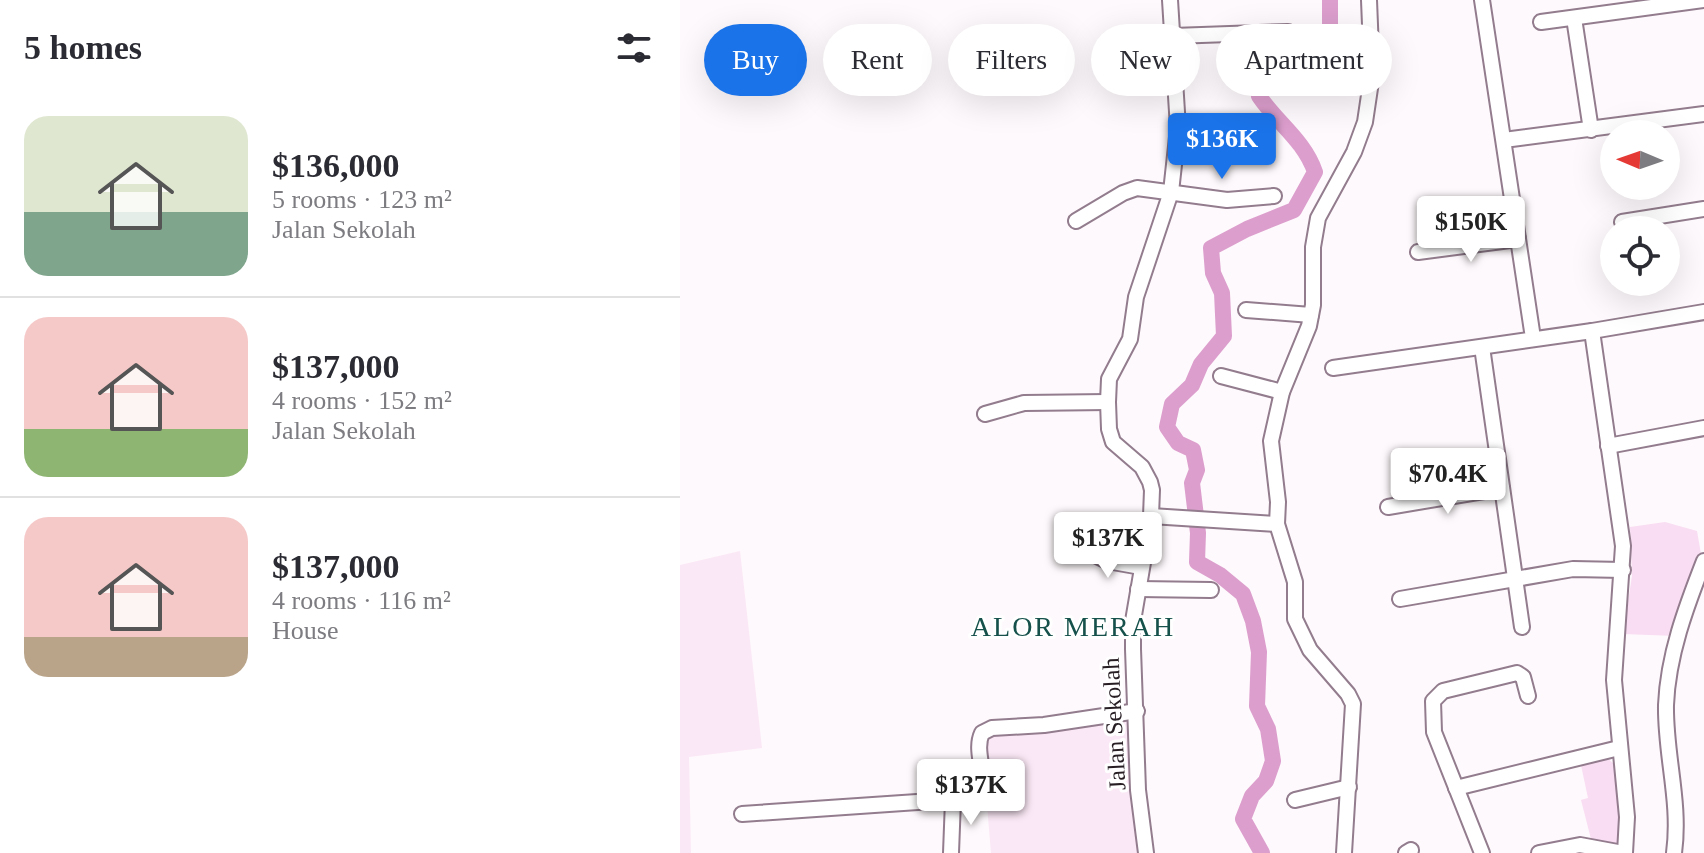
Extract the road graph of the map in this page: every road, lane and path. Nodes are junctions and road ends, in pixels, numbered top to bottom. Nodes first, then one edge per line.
1 (1170, 0) edge
2 (1369, 0) edge
3 (1482, 0) edge
4 (1703, 0) edge
5 (1574, 18) junction
6 (1541, 22) dead end
7 (1172, 24) edge
8 (1176, 96) edge
9 (1704, 114) edge
10 (1591, 130) junction
11 (1504, 140) junction
12 (1171, 192) junction
13 (1274, 196) dead end
14 (1704, 209) edge
15 (1660, 216) edge
16 (1076, 221) dead end
17 (1518, 239) junction
18 (1418, 252) dead end
19 (1246, 310) dead end
20 (1704, 312) edge
21 (1311, 315) junction
22 (1592, 331) junction
23 (1533, 338) junction
24 (1482, 347) junction
25 (1333, 368) dead end
26 (1221, 376) dead end
27 (1282, 392) junction
28 (1108, 402) junction
29 (985, 414) dead end
30 (1704, 428) edge
31 (1608, 446) junction
32 (1502, 488) junction
33 (1388, 507) dead end
34 (1151, 516) junction
35 (1277, 524) junction
36 (1089, 552) dead end
37 (1704, 561) edge
38 (1141, 567) junction
39 (1623, 570) junction
40 (1515, 577) junction
41 (1138, 589) junction
42 (1211, 590) dead end
43 (1400, 599) dead end
44 (1522, 627) dead end
45 (1528, 696) dead end
46 (1137, 711) junction
47 (1619, 748) junction
48 (1349, 787) junction
49 (1456, 788) junction
50 (953, 800) junction
51 (1295, 800) dead end
52 (742, 814) dead end
53 (951, 853) edge
54 (1146, 853) edge
55 (1344, 853) edge
56 (1482, 853) edge
57 (1539, 853) edge
58 (1624, 853) edge
59 (1674, 853) edge

1 - 7 street, Jalan Sekolah
2 - 21 street
3 - 11 street
4 - 5 street
5 - 6 street
5 - 10 street
8 - 12 street, Jalan Sekolah
9 - 10 street
10 - 11 street
11 - 17 street
12 - 13 street
12 - 16 street
12 - 28 street, Jalan Sekolah
14 - 15 street
17 - 18 street
17 - 23 street
19 - 21 street
20 - 22 street
21 - 27 street
22 - 23 street
22 - 31 street
23 - 24 street
24 - 25 street
24 - 32 street
26 - 27 street
27 - 35 street
28 - 29 street
28 - 34 street, Jalan Sekolah
30 - 31 street
31 - 39 street
32 - 33 street
32 - 40 street
34 - 35 street
34 - 38 street, Jalan Sekolah
35 - 48 street
36 - 38 street
37 - 59 street
38 - 41 street, Jalan Sekolah
39 - 40 street
39 - 47 street
40 - 43 street
40 - 44 street
41 - 42 street
41 - 46 street, Jalan Sekolah
45 - 49 street
46 - 50 street
46 - 54 street, Jalan Sekolah
47 - 49 street
47 - 58 street
48 - 51 street
48 - 55 street
49 - 56 street
50 - 52 street
50 - 53 street
57 - 58 street

